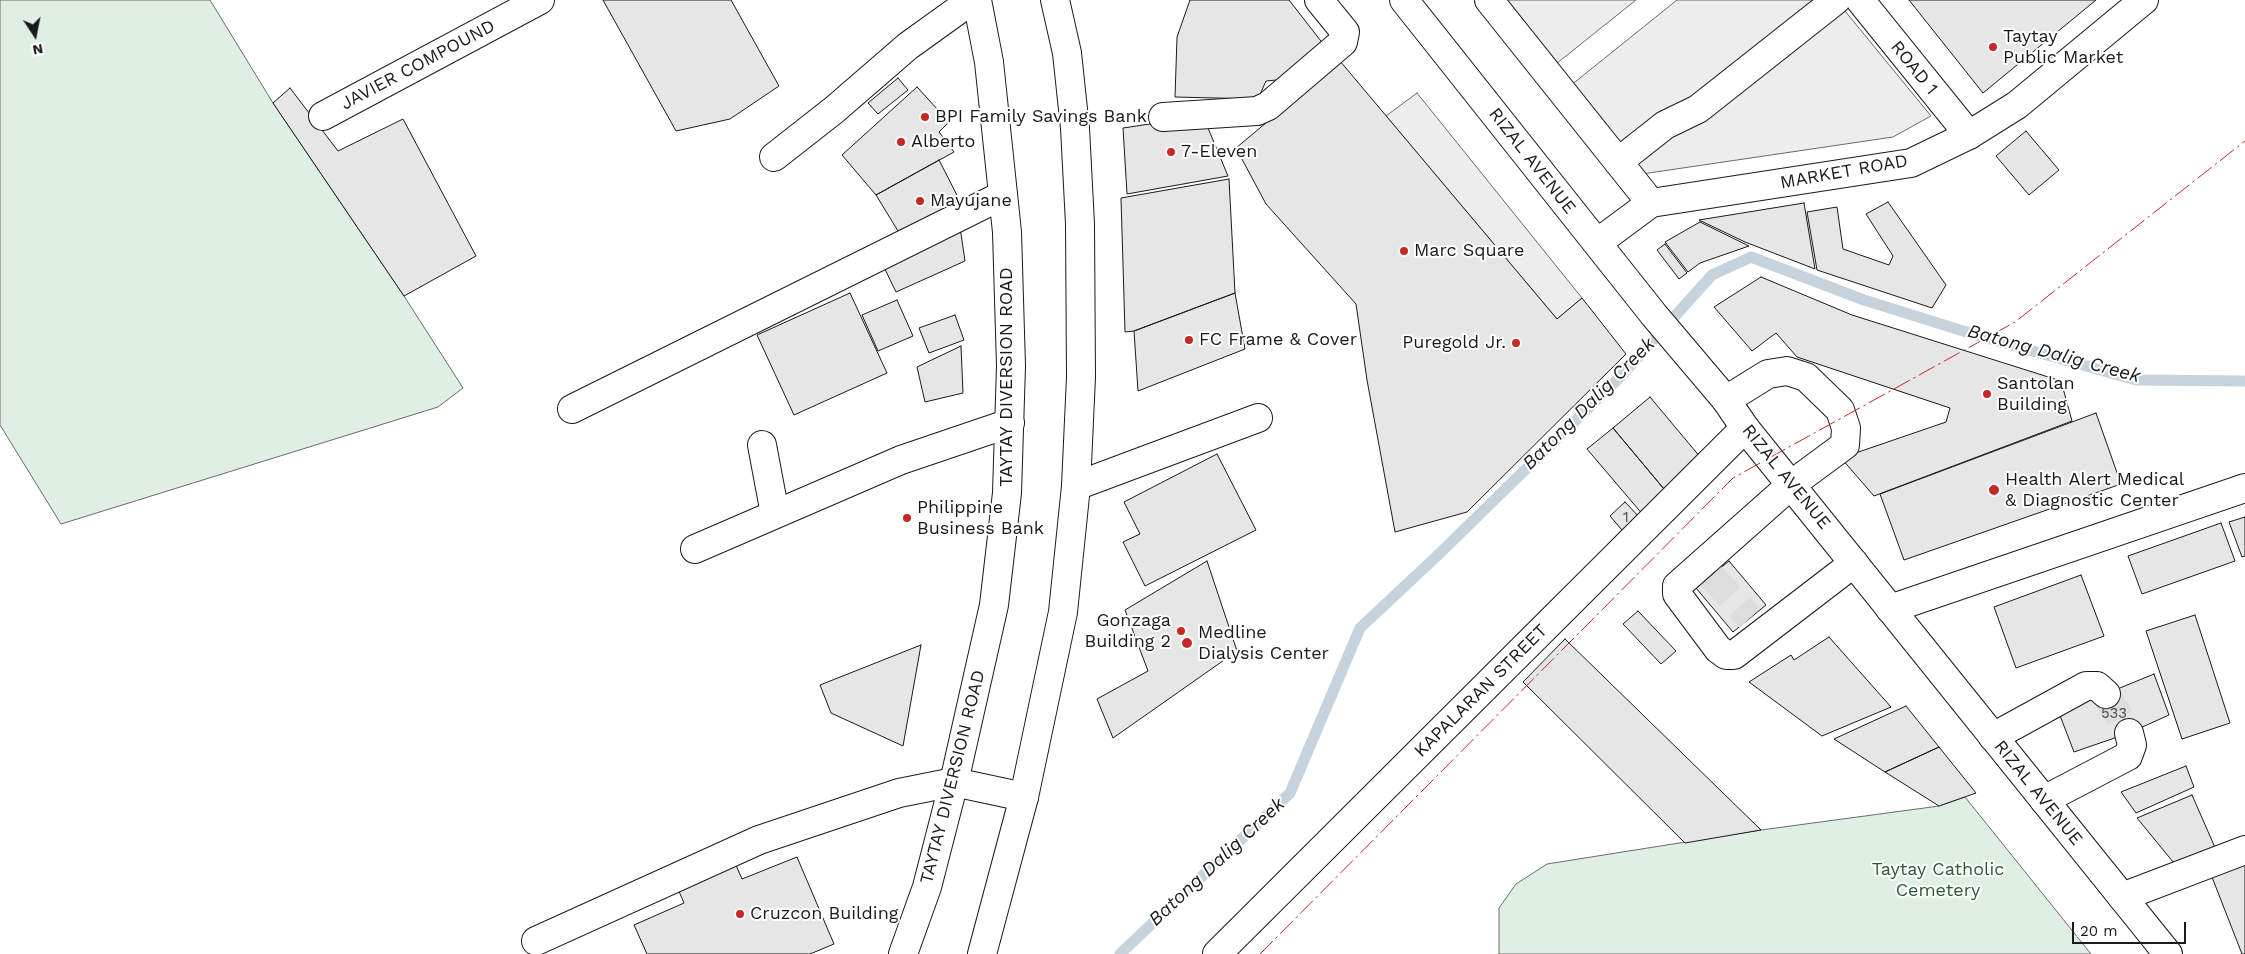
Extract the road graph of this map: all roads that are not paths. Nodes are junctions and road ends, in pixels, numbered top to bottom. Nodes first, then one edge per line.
1 (540, 0) edge
2 (972, 0) edge
3 (977, 0) edge
4 (1055, 0) edge
5 (1319, 0) edge
6 (1404, 0) edge
7 (1489, 0) edge
8 (1836, 0) edge
9 (1860, 0) edge
10 (2144, 0) edge
11 (323, 116) dead end
12 (1163, 117) dead end
13 (1969, 135) junction
14 (774, 157) dead end
15 (1618, 162) junction
16 (1004, 195) junction
17 (1651, 204) junction
18 (1597, 243) junction
19 (1726, 400) junction
20 (572, 409) dead end
21 (1258, 418) dead end
22 (1010, 423) junction
23 (1745, 428) junction
24 (762, 445) dead end
25 (1792, 484) junction
26 (1076, 486) junction
27 (2245, 488) edge
28 (775, 514) junction
29 (695, 548) dead end
30 (1854, 563) junction
31 (1890, 609) junction
32 (2106, 694) tunnel mouth
33 (2129, 732) tunnel mouth
34 (1993, 737) junction
35 (954, 782) junction
36 (1024, 797) junction
37 (2044, 800) junction
38 (2245, 850) edge
39 (2122, 897) junction
40 (536, 941) dead end
41 (903, 954) edge
42 (982, 954) edge
43 (1217, 954) edge
44 (2168, 954) edge

1 - 11 main road, JAVIER COMPOUND
2 - 14 main road
3 - 16 main road, TAYTAY DIVERSION ROAD
4 - 26 main road
5 - 12 main road
6 - 18 main road, RIZAL AVENUE
7 - 15 main road
8 - 15 main road
9 - 13 main road, ROAD 1
10 - 13 main road, MARKET ROAD
13 - 17 main road, MARKET ROAD
15 - 17 main road
16 - 20 main road
16 - 22 main road, TAYTAY DIVERSION ROAD
17 - 18 main road, MARKET ROAD
18 - 19 main road, RIZAL AVENUE
19 - 23 main road, RIZAL AVENUE
19 - 25 main road
21 - 26 main road
22 - 28 main road
22 - 35 main road, TAYTAY DIVERSION ROAD
23 - 25 main road, RIZAL AVENUE
23 - 43 main road, KAPALARAN STREET
24 - 28 main road
25 - 30 main road, RIZAL AVENUE
25 - 30 main road
26 - 36 main road
27 - 31 main road
28 - 29 main road
30 - 31 main road, RIZAL AVENUE
31 - 34 main road, RIZAL AVENUE
32 - 34 main road
33 - 37 main road
34 - 37 main road, RIZAL AVENUE
35 - 36 main road
35 - 40 main road
35 - 41 main road, TAYTAY DIVERSION ROAD
36 - 42 main road
37 - 39 main road, RIZAL AVENUE
38 - 39 main road
39 - 44 main road, RIZAL AVENUE

